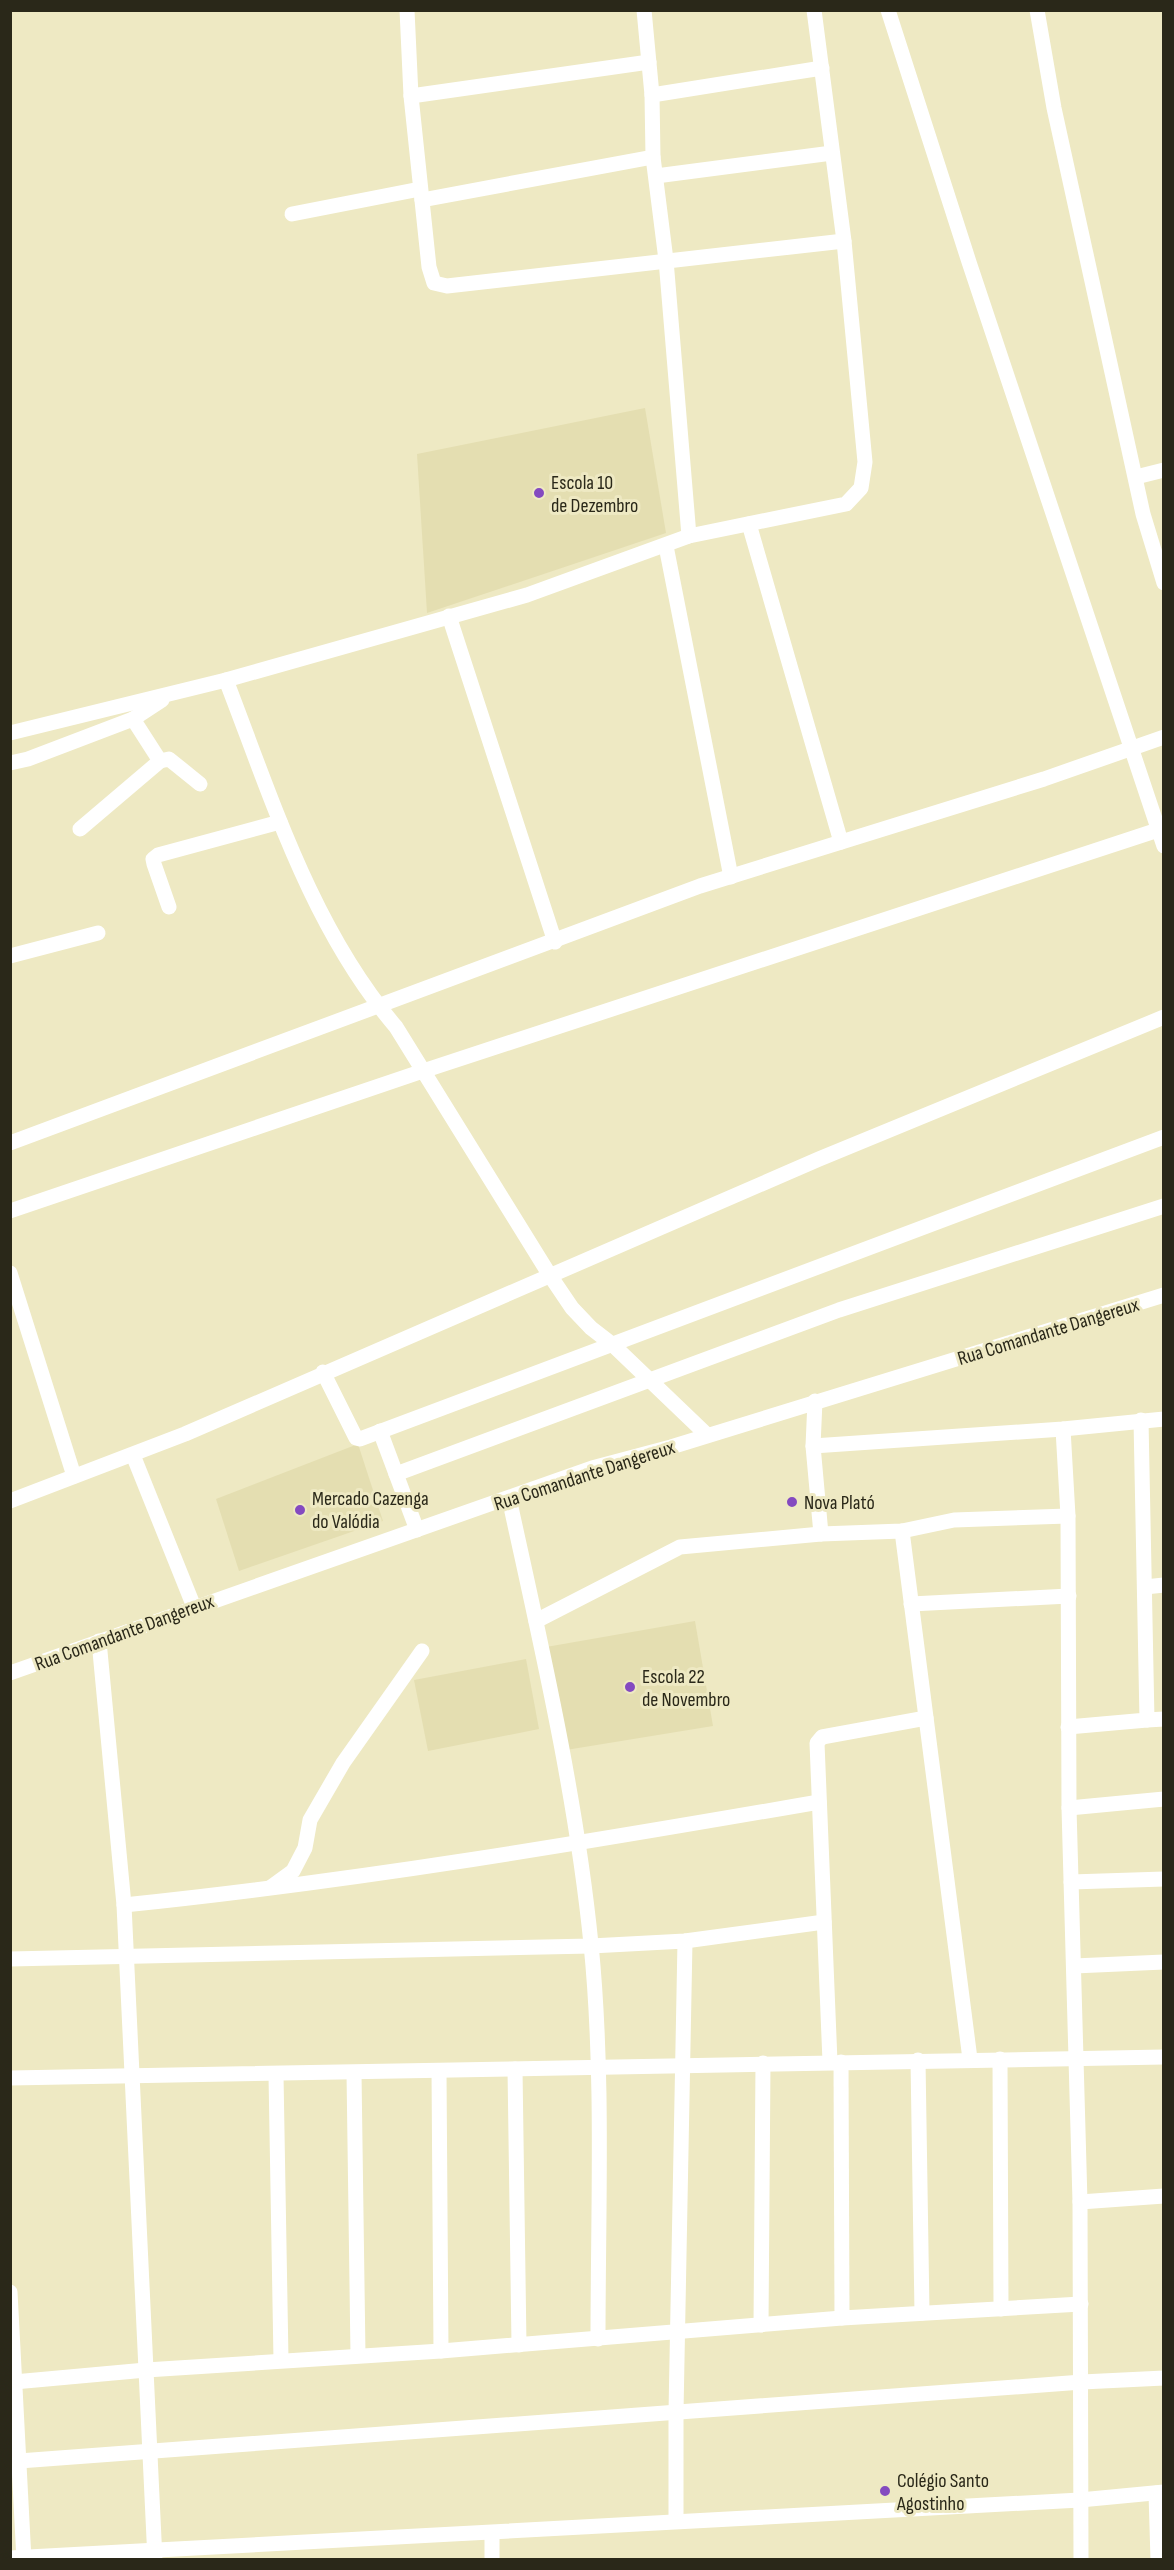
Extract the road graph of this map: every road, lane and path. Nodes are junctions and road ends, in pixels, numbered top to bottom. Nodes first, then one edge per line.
1 (407, 10) edge
2 (644, 10) edge
3 (814, 10) edge
4 (888, 10) edge
5 (1037, 10) edge
6 (649, 62) junction
7 (822, 68) junction
8 (652, 95) junction
9 (411, 96) junction
10 (832, 153) junction
11 (653, 157) junction
12 (656, 176) junction
13 (421, 194) junction
14 (292, 214) dead end
15 (844, 241) junction
16 (666, 260) junction
17 (1164, 470) edge
18 (1136, 477) junction
19 (749, 524) junction
20 (689, 536) junction
21 (666, 546) junction
22 (1164, 583) edge
23 (449, 616) junction
24 (226, 680) junction
25 (170, 694) junction
26 (133, 719) junction
27 (10, 733) edge
28 (1164, 736) edge
29 (1131, 746) junction
30 (160, 761) junction
31 (10, 763) edge
32 (200, 784) dead end
33 (280, 822) junction
34 (80, 829) dead end
35 (1161, 829) edge
36 (841, 842) junction
37 (1164, 846) edge
38 (731, 877) junction
39 (169, 907) dead end
40 (99, 933) dead end
41 (555, 942) junction
42 (10, 956) edge
43 (379, 1007) junction
44 (1164, 1017) edge
45 (423, 1071) junction
46 (1164, 1137) edge
47 (10, 1143) edge
48 (1164, 1206) edge
49 (10, 1211) edge
50 (10, 1274) edge
51 (549, 1274) junction
52 (1164, 1295) edge
53 (613, 1345) junction
54 (323, 1372) junction
55 (651, 1381) junction
56 (815, 1401) junction
57 (1164, 1419) edge
58 (1141, 1420) junction
59 (1063, 1429) junction
60 (380, 1431) junction
61 (707, 1435) junction
62 (813, 1446) junction
63 (134, 1455) junction
64 (396, 1474) junction
65 (74, 1476) junction
66 (509, 1498) junction
67 (10, 1501) edge
68 (1068, 1516) junction
69 (417, 1530) junction
70 (902, 1531) junction
71 (821, 1534) junction
72 (1164, 1585) edge
73 (1145, 1587) junction
74 (1069, 1596) junction
75 (911, 1604) junction
76 (194, 1607) junction
77 (536, 1621) junction
78 (99, 1641) junction
79 (422, 1651) dead end
80 (1156, 1664) edge
81 (10, 1673) edge
82 (926, 1718) junction
83 (1164, 1719) edge
84 (1148, 1720) junction
85 (1068, 1727) junction
86 (1164, 1799) edge
87 (819, 1803) junction
88 (1069, 1808) junction
89 (579, 1844) junction
90 (1164, 1879) edge
91 (1071, 1882) junction
92 (269, 1888) junction
93 (124, 1905) junction
94 (824, 1922) junction
95 (685, 1941) junction
96 (591, 1946) junction
97 (126, 1958) junction
98 (10, 1959) edge
99 (1164, 1962) edge
100 (1074, 1966) junction
101 (1077, 2057) junction
102 (1164, 2057) edge
103 (970, 2059) junction
104 (1000, 2059) junction
105 (918, 2060) junction
106 (836, 2062) junction
107 (763, 2063) junction
108 (682, 2065) junction
109 (597, 2067) junction
110 (515, 2069) junction
111 (439, 2071) junction
112 (354, 2073) junction
113 (276, 2074) junction
114 (10, 2078) edge
115 (132, 2078) junction
116 (1164, 2196) edge
117 (1080, 2202) junction
118 (10, 2292) edge
119 (1081, 2304) junction
120 (1001, 2309) junction
121 (922, 2313) junction
122 (842, 2318) junction
123 (761, 2325) junction
124 (677, 2333) junction
125 (598, 2339) junction
126 (519, 2345) junction
127 (441, 2351) junction
128 (358, 2355) junction
129 (280, 2361) junction
130 (146, 2370) junction
131 (1164, 2378) edge
132 (14, 2382) junction
133 (1082, 2382) junction
134 (676, 2412) junction
135 (151, 2451) junction
136 (19, 2461) junction
137 (1160, 2493) edge
138 (1080, 2500) junction
139 (676, 2521) junction
140 (492, 2533) junction
141 (155, 2555) edge
142 (19, 2559) edge
143 (492, 2559) edge
144 (1081, 2559) edge
145 (1158, 2559) edge

1 - 9 street
2 - 6 street
3 - 7 street
4 - 29 street
5 - 18 street
6 - 8 street
6 - 9 street
7 - 8 street
7 - 10 street
8 - 11 street
9 - 13 street
10 - 12 street
10 - 15 street
11 - 12 street
11 - 13 street
12 - 16 street
13 - 14 street
13 - 16 street
15 - 16 street
15 - 19 street
16 - 20 street
17 - 18 street
18 - 22 street
19 - 20 street
19 - 36 street
20 - 21 street
21 - 23 street
21 - 38 street
23 - 24 street
23 - 41 street
24 - 25 street
24 - 33 street
25 - 26 street
25 - 27 street
26 - 30 street
26 - 31 street
28 - 29 street
29 - 35 street
29 - 36 street
30 - 32 street
30 - 34 street
33 - 39 street
33 - 43 street
35 - 37 street
35 - 45 street
36 - 38 street
38 - 41 street
40 - 42 street
41 - 43 street
43 - 45 street
43 - 47 street
44 - 51 street
45 - 49 street
45 - 51 street
46 - 53 street
48 - 55 street
50 - 65 street
51 - 53 street
51 - 54 street
52 - 56 street, Rua Comandante Dangereux
53 - 55 street
53 - 60 street
54 - 60 street
54 - 63 street
55 - 61 street
55 - 64 street
56 - 61 street, Rua Comandante Dangereux
56 - 62 street
57 - 58 street
58 - 59 street
58 - 73 street
59 - 62 street
59 - 68 street
60 - 64 street
61 - 66 street, Rua Comandante Dangereux
62 - 71 street
63 - 65 street
63 - 76 street
64 - 69 street
65 - 67 street
66 - 69 street, Rua Comandante Dangereux
66 - 77 street
68 - 70 street
68 - 74 street
69 - 76 street, Rua Comandante Dangereux
70 - 71 street
70 - 75 street
71 - 77 street
72 - 73 street
73 - 80 street
74 - 75 street
74 - 85 street
75 - 82 street
76 - 78 street, Rua Comandante Dangereux
77 - 89 street
78 - 81 street, Rua Comandante Dangereux
78 - 93 street
79 - 92 street
80 - 84 street
82 - 87 street
82 - 103 street
83 - 84 street
84 - 85 street
85 - 88 street
86 - 88 street
87 - 89 street
87 - 94 street
88 - 91 street
89 - 92 street
89 - 96 street
90 - 91 street
91 - 100 street
92 - 93 street
93 - 97 street
94 - 95 street
94 - 106 street
95 - 96 street
95 - 108 street
96 - 97 street
96 - 109 street
97 - 98 street
97 - 115 street
99 - 100 street
100 - 101 street
101 - 102 street
101 - 104 street
101 - 117 street
103 - 104 street
103 - 105 street
104 - 120 street
105 - 106 street
105 - 121 street
106 - 107 street
106 - 122 street
107 - 108 street
107 - 123 street
108 - 109 street
108 - 124 street
109 - 110 street
109 - 125 street
110 - 111 street
110 - 126 street
111 - 112 street
111 - 127 street
112 - 113 street
112 - 128 street
113 - 115 street
113 - 129 street
114 - 115 street
115 - 130 street
116 - 117 street
117 - 119 street
118 - 132 street
119 - 120 street
119 - 133 street
120 - 121 street
121 - 122 street
122 - 123 street
123 - 124 street
124 - 125 street
124 - 134 street
125 - 126 street
126 - 127 street
127 - 128 street
128 - 129 street
129 - 130 street
130 - 132 street
130 - 135 street
131 - 133 street
132 - 136 street
133 - 134 street
133 - 138 street
134 - 135 street
134 - 139 street
135 - 136 street
135 - 141 street
136 - 142 street
137 - 138 street
137 - 145 street
138 - 139 street
138 - 144 street
139 - 140 street
140 - 141 street
140 - 143 street
141 - 142 street

